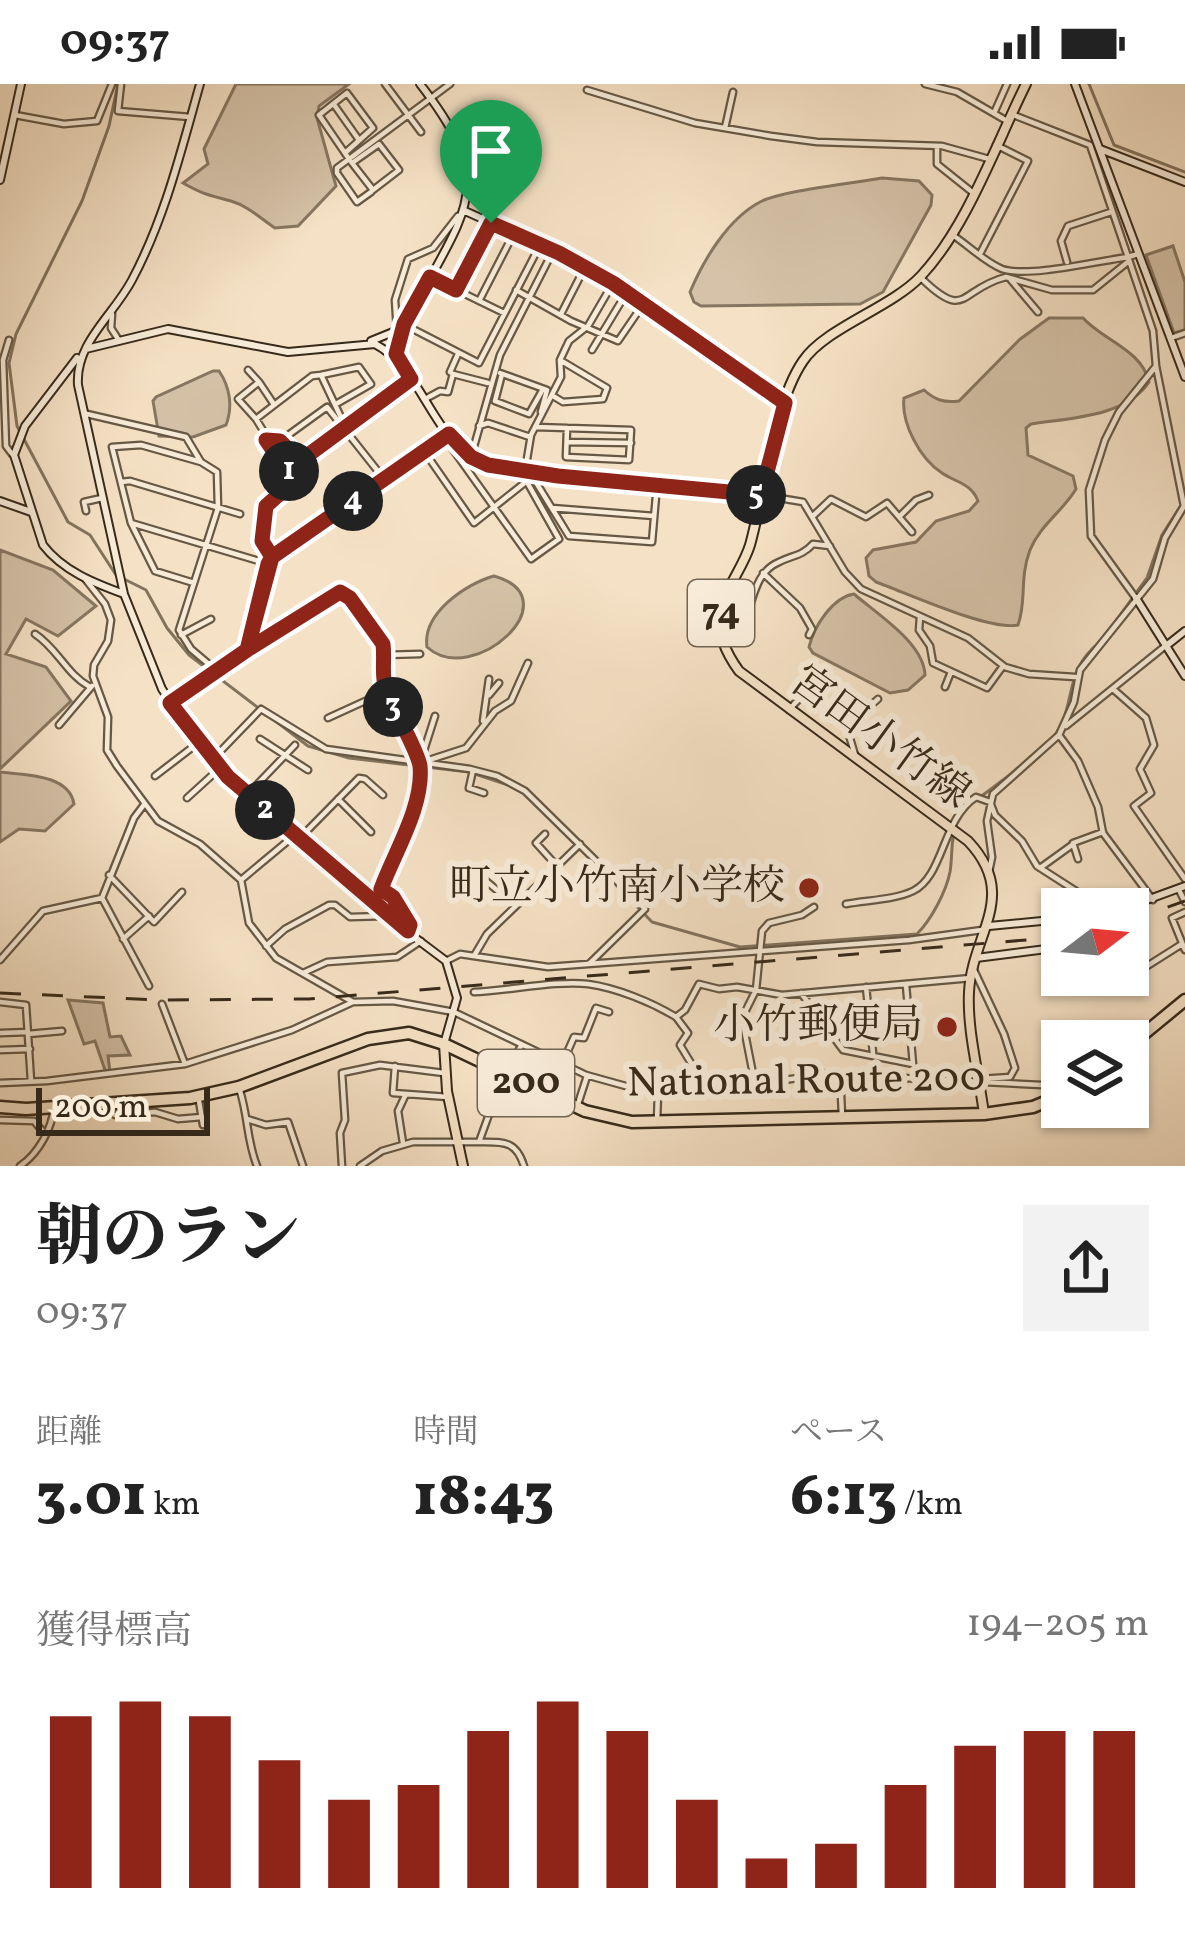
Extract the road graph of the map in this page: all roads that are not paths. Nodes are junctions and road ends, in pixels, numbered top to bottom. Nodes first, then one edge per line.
1 (21, 84) edge
2 (112, 84) edge
3 (121, 84) edge
4 (200, 84) edge
5 (385, 84) edge
6 (420, 84) edge
7 (450, 84) edge
8 (925, 84) edge
9 (1007, 84) edge
10 (1026, 84) edge
11 (1075, 84) edge
12 (586, 90) dead end
13 (733, 92) dead end
14 (431, 98) junction
15 (333, 104) junction
16 (994, 113) junction
17 (409, 116) junction
18 (190, 117) junction
19 (1009, 117) junction
20 (15, 119) junction
21 (0, 124) edge
22 (725, 128) junction
23 (421, 132) dead end
24 (359, 140) junction
25 (996, 145) junction
26 (937, 146) junction
27 (1100, 149) junction
28 (349, 158) junction
29 (989, 159) junction
30 (3, 160) edge
31 (0, 180) edge
32 (1185, 182) edge
33 (373, 190) junction
34 (973, 192) junction
35 (1111, 212) junction
36 (465, 213) junction
37 (491, 223) junction
38 (514, 233) junction
39 (951, 234) junction
40 (540, 245) junction
41 (554, 251) junction
42 (980, 254) junction
43 (1139, 254) junction
44 (1129, 259) junction
45 (1068, 264) junction
46 (585, 267) junction
47 (1005, 270) junction
48 (430, 277) junction
49 (920, 278) junction
50 (1010, 278) junction
51 (613, 283) junction
52 (456, 290) junction
53 (516, 290) junction
54 (627, 292) junction
55 (530, 297) junction
56 (479, 301) junction
57 (644, 303) junction
58 (1038, 312) dead end
59 (504, 313) junction
60 (112, 314) junction
61 (561, 314) junction
62 (588, 326) junction
63 (402, 328) junction
64 (1185, 333) edge
65 (603, 334) junction
66 (1171, 338) junction
67 (118, 339) junction
68 (9, 340) dead end
69 (368, 342) junction
70 (592, 350) dead end
71 (81, 353) junction
72 (458, 354) junction
73 (398, 360) junction
74 (560, 360) junction
75 (1156, 366) junction
76 (248, 370) dead end
77 (499, 372) junction
78 (453, 374) junction
79 (321, 375) junction
80 (1185, 377) edge
81 (411, 379) junction
82 (259, 382) junction
83 (490, 383) junction
84 (543, 388) junction
85 (553, 396) junction
86 (425, 399) junction
87 (785, 403) junction
88 (337, 404) junction
89 (274, 405) junction
90 (84, 414) junction
91 (539, 418) junction
92 (256, 419) junction
93 (479, 427) junction
94 (535, 427) junction
95 (346, 428) junction
96 (567, 428) junction
97 (447, 436) junction
98 (531, 437) junction
99 (266, 440) junction
100 (280, 441) junction
101 (567, 442) junction
102 (631, 443) junction
103 (424, 451) junction
104 (471, 457) junction
105 (14, 459) junction
106 (201, 462) junction
107 (527, 471) junction
108 (384, 479) junction
109 (121, 482) junction
110 (527, 482) junction
111 (663, 486) junction
112 (761, 495) junction
113 (929, 495) dead end
114 (103, 498) junction
115 (0, 502) edge
116 (1183, 502) edge
117 (550, 507) junction
118 (218, 508) junction
119 (495, 509) junction
120 (86, 511) dead end
121 (33, 512) junction
122 (240, 514) dead end
123 (814, 515) junction
124 (654, 516) junction
125 (899, 517) junction
126 (131, 523) junction
127 (912, 532) dead end
128 (206, 544) junction
129 (830, 546) junction
130 (270, 561) junction
131 (763, 573) junction
132 (82, 576) junction
133 (194, 584) junction
134 (124, 594) junction
135 (1136, 598) junction
136 (920, 616) junction
137 (211, 619) dead end
138 (745, 620) dead end
139 (1185, 631) edge
140 (35, 634) dead end
141 (181, 634) junction
142 (809, 634) dead end
143 (1166, 646) junction
144 (247, 650) junction
145 (420, 654) dead end
146 (384, 655) junction
147 (528, 663) dead end
148 (1003, 665) junction
149 (217, 671) junction
150 (951, 672) junction
151 (1185, 676) edge
152 (1077, 677) junction
153 (489, 679) dead end
154 (499, 682) dead end
155 (93, 684) junction
156 (945, 687) dead end
157 (1113, 689) junction
158 (387, 691) junction
159 (878, 699) dead end
160 (486, 700) junction
161 (170, 703) junction
162 (868, 708) junction
163 (789, 710) junction
164 (435, 716) dead end
165 (328, 718) dead end
166 (59, 724) dead end
167 (483, 724) junction
168 (1066, 726) junction
169 (1060, 735) junction
170 (260, 739) dead end
171 (198, 742) junction
172 (295, 746) dead end
173 (285, 756) junction
174 (856, 759) junction
175 (212, 760) junction
176 (419, 763) junction
177 (220, 768) junction
178 (308, 770) dead end
179 (473, 770) junction
180 (154, 776) dead end
181 (484, 793) dead end
182 (247, 795) junction
183 (383, 795) dead end
184 (188, 798) dead end
185 (338, 799) junction
186 (990, 802) junction
187 (143, 806) junction
188 (950, 828) junction
189 (371, 832) dead end
190 (1103, 832) junction
191 (545, 834) dead end
192 (297, 837) junction
193 (580, 844) junction
194 (1072, 844) junction
195 (1078, 859) dead end
196 (557, 866) junction
197 (1040, 868) junction
198 (989, 872) junction
199 (110, 875) junction
200 (241, 880) junction
201 (486, 880) dead end
202 (1183, 885) edge
203 (1071, 888) edge
204 (182, 892) dead end
205 (102, 898) junction
206 (1153, 901) junction
207 (1149, 902) edge
208 (1185, 902) edge
209 (847, 904) dead end
210 (516, 906) junction
211 (814, 907) dead end
212 (1185, 913) edge
213 (148, 916) junction
214 (386, 916) junction
215 (1041, 921) edge
216 (988, 927) junction
217 (408, 931) junction
218 (124, 939) junction
219 (422, 941) junction
220 (266, 946) junction
221 (1184, 947) edge
222 (760, 952) junction
223 (1041, 952) edge
224 (474, 956) junction
225 (0, 960) edge
226 (446, 961) junction
227 (589, 964) junction
228 (1149, 967) edge
229 (974, 968) junction
230 (303, 974) junction
231 (905, 984) junction
232 (149, 986) dead end
233 (866, 987) junction
234 (756, 990) junction
235 (474, 992) dead end
236 (801, 993) junction
237 (1185, 1000) edge
238 (353, 1001) junction
239 (0, 1002) edge
240 (162, 1004) dead end
241 (454, 1012) junction
242 (610, 1012) dead end
243 (908, 1014) junction
244 (676, 1017) junction
245 (869, 1017) junction
246 (820, 1020) junction
247 (1149, 1030) edge
248 (62, 1031) dead end
249 (1, 1033) edge
250 (28, 1033) junction
251 (445, 1044) junction
252 (521, 1046) junction
253 (30, 1048) junction
254 (0, 1050) edge
255 (873, 1055) junction
256 (185, 1064) junction
257 (562, 1064) junction
258 (395, 1066) junction
259 (445, 1073) junction
260 (505, 1073) junction
261 (840, 1074) junction
262 (587, 1076) junction
263 (980, 1080) junction
264 (31, 1081) junction
265 (0, 1082) edge
266 (755, 1084) junction
267 (239, 1087) junction
268 (1041, 1087) edge
269 (699, 1090) junction
270 (658, 1092) junction
271 (405, 1096) junction
272 (198, 1097) junction
273 (448, 1097) junction
274 (1041, 1102) edge
275 (0, 1107) edge
276 (54, 1107) junction
277 (577, 1107) junction
278 (984, 1114) junction
279 (115, 1115) dead end
280 (843, 1118) junction
281 (247, 1119) junction
282 (0, 1120) edge
283 (657, 1123) junction
284 (45, 1134) junction
285 (479, 1142) junction
286 (458, 1143) junction
287 (403, 1145) junction
288 (20, 1166) edge
289 (257, 1166) edge
290 (303, 1166) edge
291 (342, 1166) edge
292 (360, 1166) edge
293 (463, 1166) edge
294 (524, 1166) edge

1 - 20 street
2 - 20 street
3 - 18 street
4 - 18 street
5 - 17 street
6 - 14 street
7 - 14 street
8 - 16 street
9 - 16 street
10 - 19 main road, 宮田小竹線 / 74
11 - 27 street
12 - 22 street
13 - 22 street
14 - 17 street
14 - 36 street
15 - 24 street
15 - 24 street
15 - 28 street
16 - 19 street
17 - 23 street
17 - 28 street
18 - 60 street
19 - 25 main road, 宮田小竹線 / 74
19 - 35 street
20 - 21 street
20 - 30 street
22 - 26 street
24 - 28 street
25 - 29 main road, 宮田小竹線 / 74
25 - 42 street
26 - 29 street
26 - 34 street
27 - 32 street
27 - 43 street
28 - 33 street
28 - 33 street
28 - 33 street
29 - 34 main road, 宮田小竹線 / 74
30 - 31 street
34 - 39 main road, 宮田小竹線 / 74
35 - 44 street
35 - 45 street
36 - 37 street
36 - 48 street
36 - 63 street
37 - 38 street
37 - 52 street
38 - 40 street
38 - 56 street
39 - 42 street
39 - 49 main road, 宮田小竹線 / 74
40 - 41 street
40 - 53 street
41 - 46 street
41 - 55 street
42 - 47 street
43 - 44 street
43 - 66 street
44 - 45 street
44 - 50 street
44 - 75 street
45 - 47 street
46 - 51 street
46 - 61 street
47 - 50 street
48 - 52 street
48 - 63 street
49 - 50 street
49 - 87 main road, 宮田小竹線 / 74
50 - 58 street
51 - 54 street
51 - 62 street
52 - 56 street
53 - 55 street
53 - 59 street
54 - 57 street
54 - 65 street
55 - 61 street
55 - 77 street
56 - 59 street
57 - 65 street
57 - 87 street
59 - 72 street
60 - 67 street
60 - 71 street
61 - 62 street
62 - 65 street
62 - 74 street
63 - 69 street
63 - 72 street
63 - 73 street
64 - 66 street
65 - 70 street
66 - 80 street
67 - 69 street
67 - 71 street
68 - 105 street
69 - 73 street
71 - 90 street
71 - 105 street
72 - 78 street
73 - 81 street
74 - 85 street
74 - 85 street
75 - 116 street
75 - 135 street
76 - 82 street
77 - 83 street
77 - 84 street
77 - 84 street
78 - 83 street
78 - 86 street
79 - 88 street
79 - 88 street
79 - 89 street
81 - 86 street
81 - 95 street
82 - 89 street
82 - 92 street
83 - 93 street
84 - 91 street
85 - 91 street
86 - 97 street
87 - 112 main road, 宮田小竹線 / 74
88 - 95 street
89 - 92 street
90 - 106 street
90 - 114 street
91 - 94 street
92 - 99 street
93 - 98 street
93 - 104 street
94 - 96 street
94 - 98 street
95 - 100 street
95 - 100 street
95 - 108 street
96 - 101 street
96 - 102 street
97 - 103 street
97 - 104 street
97 - 119 street
98 - 107 street
99 - 100 street
99 - 130 street
101 - 102 street
101 - 102 street
103 - 108 street
103 - 119 street
104 - 107 street
105 - 121 street
106 - 109 street
106 - 118 street
107 - 110 street
107 - 111 street
107 - 117 street
108 - 130 street
109 - 118 street
109 - 126 street
110 - 119 street
110 - 119 street
111 - 112 street
111 - 124 street
112 - 123 street
112 - 163 main road, 宮田小竹線 / 74
113 - 125 street
114 - 120 street
114 - 134 street
115 - 121 street
116 - 135 street
117 - 124 street
117 - 124 street
118 - 122 street
118 - 128 street
121 - 132 street
123 - 125 street
123 - 129 street
125 - 127 street
126 - 128 street
126 - 133 street
128 - 130 street
128 - 133 street
129 - 131 street
129 - 136 street
130 - 144 street
131 - 138 street
131 - 142 street
132 - 134 street
132 - 155 street
133 - 141 street
134 - 161 street
135 - 143 street
135 - 152 street
136 - 148 street
136 - 150 street
137 - 141 street
139 - 143 street
140 - 155 street
141 - 149 street
143 - 151 street
143 - 157 street
144 - 146 street
144 - 149 street
145 - 146 street
146 - 158 street
147 - 167 street
148 - 150 street
148 - 152 street
149 - 161 street
150 - 156 street
152 - 168 street
153 - 160 street
154 - 160 street
155 - 166 street
155 - 187 street
157 - 168 street
157 - 202 street
158 - 165 street
158 - 176 street
159 - 162 street
160 - 167 street
161 - 171 street
162 - 163 street
162 - 174 street
163 - 174 main road, 宮田小竹線 / 74
164 - 176 street
167 - 176 street
168 - 169 street
169 - 186 street
169 - 190 street
170 - 173 street
171 - 175 street
171 - 180 street
172 - 173 street
173 - 178 street
173 - 182 street
174 - 188 main road, 宮田小竹線 / 74
175 - 176 street
175 - 177 street
176 - 179 street
176 - 217 street
177 - 182 street
177 - 184 street
179 - 181 street
179 - 193 street
182 - 192 street
183 - 185 street
185 - 189 street
185 - 192 street
186 - 188 street
186 - 197 street
186 - 198 street
187 - 199 street
187 - 200 street
188 - 198 main road, 宮田小竹線 / 74
188 - 209 street
190 - 194 street
190 - 206 street
191 - 196 street
192 - 200 street
192 - 214 street
193 - 196 street
193 - 227 street
194 - 195 street
194 - 197 street
196 - 210 street
197 - 203 street
198 - 216 main road
199 - 205 street
199 - 213 street
200 - 220 street
201 - 210 street
202 - 206 street
202 - 208 street
204 - 213 street
205 - 218 street
205 - 225 street
206 - 207 street
210 - 224 street
211 - 222 street
212 - 221 street
213 - 218 street
214 - 217 street
214 - 220 street
215 - 216 street
216 - 222 street
216 - 229 main road
217 - 219 street
218 - 232 street
219 - 226 street
219 - 230 street
220 - 230 street
221 - 228 street
222 - 227 street
222 - 234 street
223 - 229 street
224 - 226 street
224 - 227 street
226 - 241 street
229 - 231 street
229 - 263 main road
229 - 263 street
230 - 238 street
231 - 233 street
231 - 243 street
233 - 236 street
233 - 245 street
234 - 236 street
234 - 244 street
234 - 266 street
235 - 244 street
236 - 246 street
237 - 247 highway
238 - 241 street
238 - 256 street
239 - 250 street
240 - 256 street
241 - 251 street
241 - 252 street
242 - 257 street
243 - 245 street
243 - 255 street
244 - 269 street
245 - 246 street
245 - 255 street
246 - 255 street
248 - 250 street
249 - 250 street
250 - 253 street
251 - 259 main road
251 - 260 highway, National Route 200 / 200
251 - 267 highway, National Route 200 / 200
252 - 257 street
252 - 260 street
253 - 254 street
253 - 264 street
256 - 264 street
257 - 262 street
258 - 259 street
258 - 271 street
258 - 291 street
259 - 273 main road
260 - 277 highway, National Route 200 / 200
260 - 285 street
261 - 263 street
261 - 266 street
261 - 280 street
262 - 270 street
262 - 277 street
263 - 268 street
263 - 278 main road
264 - 265 street
266 - 269 street
267 - 272 highway, National Route 200 / 200
267 - 281 street
269 - 270 street
270 - 283 street
271 - 273 street
271 - 287 street
272 - 276 highway, National Route 200 / 200
272 - 279 street
273 - 286 main road
274 - 278 highway, National Route 200 / 200
275 - 276 highway, National Route 200 / 200
276 - 284 street
277 - 283 highway, National Route 200 / 200
278 - 280 highway, National Route 200 / 200
280 - 283 highway, National Route 200 / 200
281 - 289 street
281 - 290 street
282 - 284 street
284 - 288 street
285 - 286 street
285 - 294 street
286 - 287 street
286 - 293 main road
287 - 292 street

